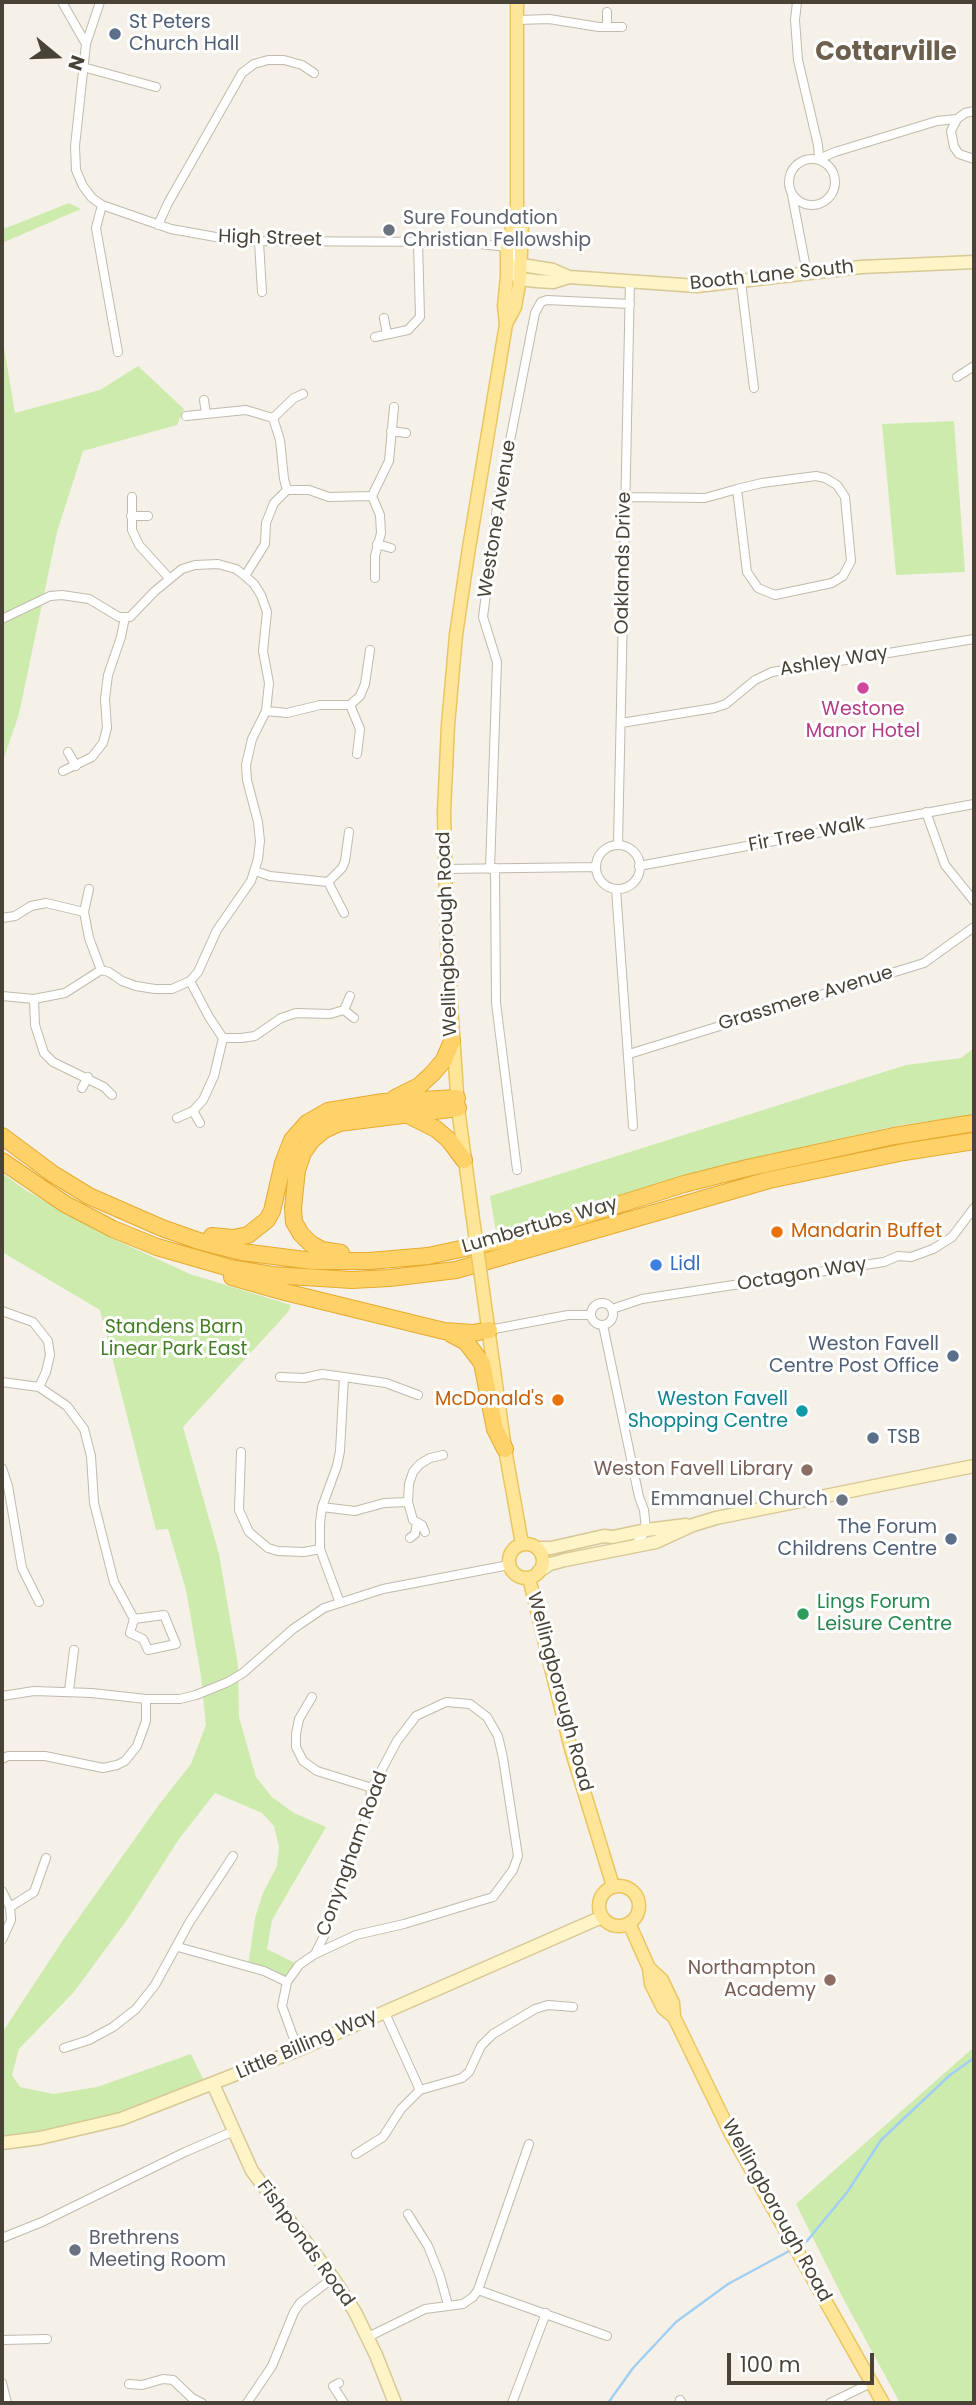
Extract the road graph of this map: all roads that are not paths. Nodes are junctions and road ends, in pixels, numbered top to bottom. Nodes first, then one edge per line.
1 (62, 2) edge
2 (100, 2) edge
3 (517, 2) edge
4 (797, 2) edge
5 (607, 12) dead end
6 (518, 20) junction
7 (607, 27) junction
8 (622, 27) dead end
9 (86, 44) junction
10 (83, 67) junction
11 (314, 73) dead end
12 (156, 87) dead end
13 (974, 111) edge
14 (957, 119) junction
15 (819, 159) junction
16 (974, 159) edge
17 (792, 195) junction
18 (102, 205) junction
19 (517, 209) junction
20 (158, 225) junction
21 (418, 240) junction
22 (259, 242) junction
23 (507, 247) junction
24 (974, 262) edge
25 (522, 265) junction
26 (508, 269) junction
27 (807, 273) junction
28 (569, 277) junction
29 (520, 279) junction
30 (631, 281) junction
31 (741, 282) junction
32 (262, 292) dead end
33 (630, 304) junction
34 (384, 318) dead end
35 (506, 324) junction
36 (387, 334) junction
37 (375, 337) dead end
38 (118, 352) dead end
39 (974, 366) edge
40 (957, 377) dead end
41 (754, 388) dead end
42 (303, 394) dead end
43 (204, 400) dead end
44 (394, 407) dead end
45 (206, 414) junction
46 (186, 416) dead end
47 (273, 418) junction
48 (391, 431) junction
49 (406, 433) dead end
50 (737, 489) junction
51 (287, 490) junction
52 (372, 496) junction
53 (132, 497) dead end
54 (626, 497) junction
55 (131, 516) junction
56 (148, 516) dead end
57 (377, 544) junction
58 (391, 548) dead end
59 (245, 576) junction
60 (169, 578) junction
61 (375, 578) dead end
62 (125, 617) junction
63 (2, 619) edge
64 (974, 639) edge
65 (370, 650) dead end
66 (350, 705) junction
67 (266, 711) junction
68 (621, 723) junction
69 (68, 752) dead end
70 (357, 754) dead end
71 (76, 766) junction
72 (63, 771) dead end
73 (974, 804) edge
74 (926, 812) junction
75 (349, 832) dead end
76 (618, 845) junction
77 (639, 866) junction
78 (596, 867) junction
79 (492, 868) junction
80 (445, 869) junction
81 (255, 872) junction
82 (328, 882) junction
83 (89, 889) dead end
84 (616, 889) junction
85 (974, 901) edge
86 (84, 912) junction
87 (344, 913) dead end
88 (2, 918) edge
89 (974, 927) edge
90 (101, 971) junction
91 (190, 981) junction
92 (2, 996) edge
93 (350, 996) dead end
94 (34, 999) junction
95 (344, 1010) junction
96 (354, 1018) dead end
97 (223, 1038) junction
98 (452, 1041) junction
99 (629, 1054) junction
100 (88, 1077) junction
101 (82, 1088) dead end
102 (112, 1095) dead end
103 (383, 1102) junction
104 (458, 1103) junction
105 (193, 1111) junction
106 (407, 1115) junction
107 (177, 1118) dead end
108 (200, 1123) dead end
109 (974, 1123) edge
110 (633, 1126) dead end
111 (2, 1136) edge
112 (974, 1141) edge
113 (2, 1155) edge
114 (464, 1160) junction
115 (7, 1165) edge
116 (517, 1170) dead end
117 (974, 1208) edge
118 (162, 1228) junction
119 (157, 1247) junction
120 (428, 1256) junction
121 (612, 1309) junction
122 (2, 1311) edge
123 (590, 1315) junction
124 (603, 1325) junction
125 (489, 1330) junction
126 (444, 1331) junction
127 (279, 1377) dead end
128 (344, 1377) junction
129 (2, 1382) edge
130 (39, 1387) junction
131 (418, 1395) dead end
132 (505, 1449) junction
133 (241, 1452) dead end
134 (443, 1455) dead end
135 (974, 1466) edge
136 (2, 1468) edge
137 (408, 1502) junction
138 (322, 1507) junction
139 (417, 1523) junction
140 (693, 1525) junction
141 (646, 1530) junction
142 (425, 1532) dead end
143 (410, 1538) dead end
144 (523, 1544) junction
145 (634, 1547) junction
146 (537, 1548) junction
147 (320, 1549) junction
148 (509, 1565) junction
149 (534, 1575) junction
150 (39, 1602) dead end
151 (340, 1603) junction
152 (134, 1619) junction
153 (74, 1650) dead end
154 (69, 1691) junction
155 (2, 1696) edge
156 (312, 1697) dead end
157 (146, 1699) junction
158 (2, 1759) edge
159 (372, 1788) junction
160 (233, 1856) dead end
161 (46, 1858) dead end
162 (613, 1886) junction
163 (2, 1891) edge
164 (10, 1907) junction
165 (602, 1917) junction
166 (629, 1923) junction
167 (2, 1940) edge
168 (178, 1947) junction
169 (315, 1954) junction
170 (287, 1982) junction
171 (573, 2007) dead end
172 (385, 2013) junction
173 (64, 2048) dead end
174 (298, 2050) junction
175 (214, 2084) junction
176 (420, 2090) junction
177 (234, 2131) junction
178 (2, 2143) edge
179 (528, 2144) dead end
180 (356, 2154) dead end
181 (408, 2214) dead end
182 (2, 2238) edge
183 (333, 2278) junction
184 (478, 2290) junction
185 (447, 2305) junction
186 (546, 2313) junction
187 (368, 2336) junction
188 (607, 2336) dead end
189 (47, 2339) dead end
190 (2, 2340) edge
191 (2, 2383) edge
192 (339, 2383) dead end
193 (871, 2383) junction
194 (129, 2384) dead end
195 (7, 2403) edge
196 (202, 2403) edge
197 (247, 2403) edge
198 (344, 2403) edge
199 (395, 2403) edge
200 (512, 2403) edge
201 (830, 2403) edge
202 (883, 2403) edge

1 - 9 street
2 - 9 street
3 - 6 main road, Wellingborough Road
4 - 15 street
5 - 7 street
6 - 7 street
6 - 19 main road, Wellingborough Road
7 - 8 street
9 - 10 street
10 - 12 street
10 - 18 street
11 - 20 street
13 - 14 street
14 - 15 street
14 - 16 street
15 - 17 street
15 - 17 street
17 - 27 street
18 - 20 street, High Street
18 - 38 street
19 - 23 main road, Wellingborough Road
19 - 25 main road, Wellingborough Road
20 - 22 street, High Street
21 - 22 street, High Street
21 - 23 street, High Street
21 - 36 street
22 - 32 street
23 - 25 street
23 - 26 main road, Wellingborough Road
24 - 27 street, Booth Lane South
25 - 26 street, Booth Lane South
25 - 28 street, Booth Lane South
25 - 29 main road, Wellingborough Road
26 - 29 street
26 - 35 main road, Wellingborough Road
27 - 31 street, Booth Lane South
28 - 29 street, Booth Lane South
28 - 30 street, Booth Lane South
29 - 35 main road, Wellingborough Road
30 - 31 street, Booth Lane South
30 - 33 street, Oaklands Drive
31 - 41 street
33 - 54 street, Oaklands Drive
33 - 79 street, Westone Avenue
34 - 36 street
35 - 80 main road, Wellingborough Road
36 - 37 street
39 - 40 street
42 - 47 street
43 - 45 street
44 - 48 street
45 - 46 street
45 - 47 street
47 - 51 street
48 - 49 street
48 - 52 street
50 - 50 street
50 - 54 street
51 - 52 street
51 - 59 street
52 - 57 street
53 - 55 street
54 - 68 street, Oaklands Drive
55 - 56 street
55 - 60 street
57 - 58 street
57 - 61 street
59 - 60 street
59 - 67 street
60 - 62 street
62 - 63 street
62 - 71 street
64 - 68 street, Ashley Way
65 - 66 street
66 - 67 street
66 - 70 street
67 - 81 street
68 - 76 street, Oaklands Drive
69 - 71 street
71 - 72 street
73 - 74 street, Fir Tree Walk
74 - 77 street, Fir Tree Walk
74 - 85 street
75 - 82 street
76 - 77 street
76 - 78 street
77 - 84 street
78 - 79 street
78 - 84 street
79 - 80 street
79 - 116 street, Westone Avenue
80 - 98 main road, Wellingborough Road
81 - 82 street
81 - 91 street
82 - 87 street
83 - 86 street
84 - 99 street
86 - 88 street
86 - 90 street
89 - 99 street, Grassmere Avenue
90 - 91 street
90 - 94 street
91 - 97 street
92 - 94 street
93 - 95 street
94 - 100 street
95 - 96 street
95 - 97 street
97 - 105 street
98 - 103 highway
98 - 104 main road, Wellingborough Road
99 - 110 street
100 - 101 street
100 - 102 street
103 - 104 highway
103 - 118 highway
104 - 106 highway
104 - 114 main road, Wellingborough Road
105 - 107 street
105 - 108 street
106 - 114 highway
106 - 120 highway
109 - 120 highway, Lumbertubs Way
111 - 118 highway, Lumbertubs Way
112 - 119 highway, Lumbertubs Way
113 - 115 highway
114 - 125 main road, Wellingborough Road, bridge
115 - 119 highway, Lumbertubs Way
117 - 121 street, Octagon Way
118 - 120 highway, Lumbertubs Way
119 - 126 highway
121 - 123 street
121 - 124 street
122 - 130 street
123 - 124 street
123 - 125 street
124 - 141 street
125 - 126 highway
125 - 132 main road, Wellingborough Road
126 - 132 highway
127 - 128 street
128 - 131 street
128 - 138 street
129 - 130 street
130 - 152 street
132 - 144 main road, Wellingborough Road
133 - 147 street
134 - 137 street
135 - 140 street
136 - 150 street
137 - 138 street
137 - 139 street
138 - 147 street
139 - 142 street
139 - 143 street
140 - 141 street
140 - 145 street
141 - 145 street
141 - 146 street
144 - 146 main road
144 - 148 main road
145 - 149 street
146 - 149 main road
147 - 151 street
148 - 149 main road
148 - 151 street
149 - 162 main road, Wellingborough Road
151 - 157 street
152 - 152 street
153 - 154 street
154 - 155 street
154 - 157 street
156 - 159 street
157 - 158 street
159 - 169 street, Conyngham Road
159 - 169 street, Conyngham Road
160 - 168 street
161 - 164 street
162 - 165 main road
162 - 166 main road
163 - 164 street
164 - 167 street
165 - 166 main road
165 - 172 street, Little Billing Way
166 - 193 main road, Wellingborough Road
168 - 170 street
168 - 173 street
169 - 170 street, Conyngham Road
170 - 174 street
171 - 176 street
172 - 174 street, Little Billing Way
172 - 176 street
174 - 175 street, Little Billing Way
175 - 177 street, Fishponds Road
175 - 178 street, Little Billing Way
176 - 180 street
177 - 182 street
177 - 183 street, Fishponds Road
179 - 184 street
181 - 185 street
183 - 187 street, Fishponds Road
183 - 197 street
184 - 185 street
184 - 186 street
185 - 187 street
186 - 188 street
186 - 200 street
187 - 199 street, Fishponds Road
189 - 190 street
191 - 195 street
192 - 198 street
193 - 201 street
193 - 202 main road, Wellingborough Road
194 - 196 street

